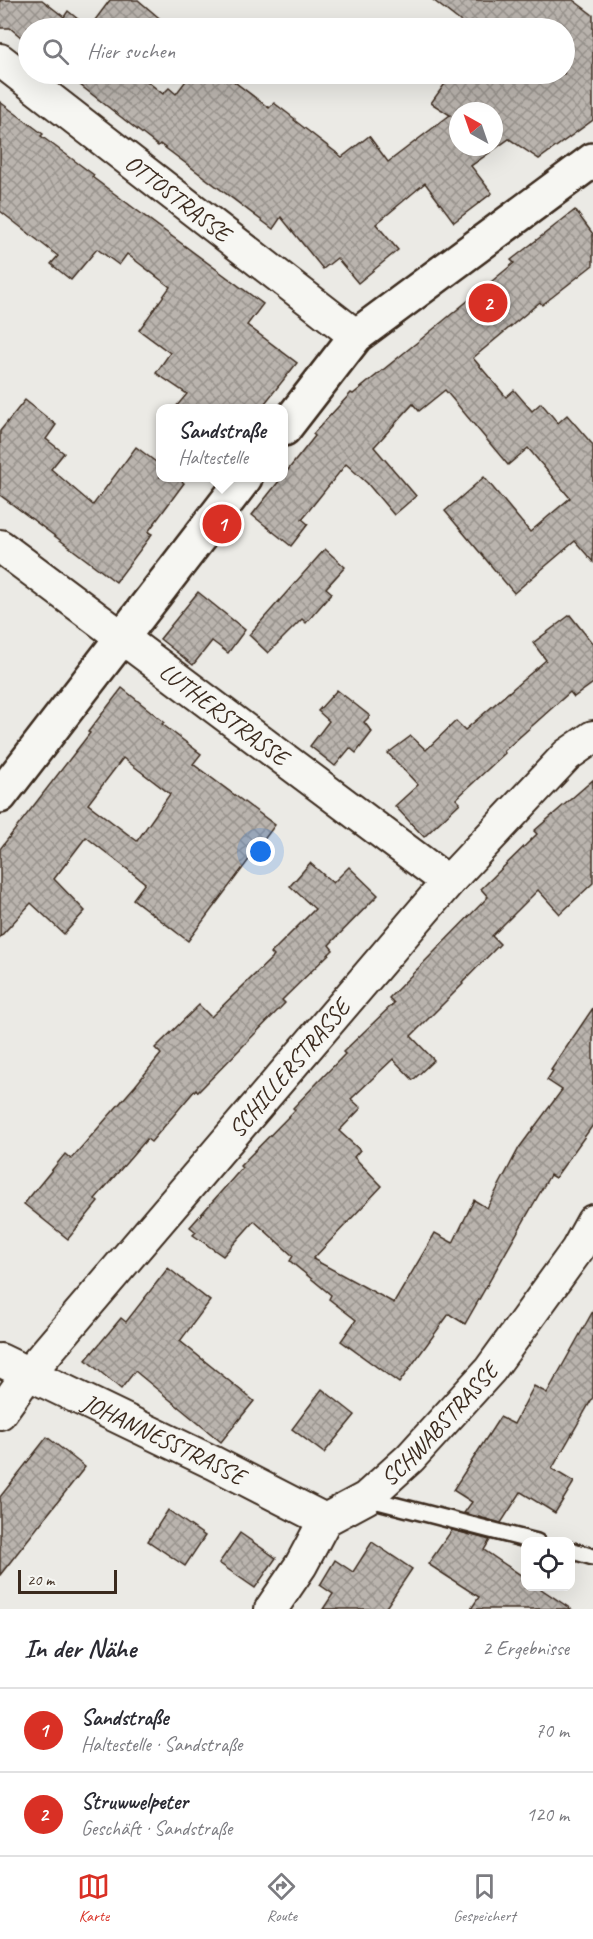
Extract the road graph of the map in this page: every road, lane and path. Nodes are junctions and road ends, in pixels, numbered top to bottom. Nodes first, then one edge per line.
1 (0, 60) edge
2 (18, 74) edge
3 (31, 84) edge
4 (593, 160) edge
5 (356, 336) junction
6 (288, 424) edge
7 (241, 482) edge
8 (0, 546) edge
9 (123, 638) junction
10 (593, 737) edge
11 (0, 796) edge
12 (448, 882) junction
13 (593, 1221) edge
14 (14, 1367) edge
15 (0, 1413) edge
16 (366, 1498) junction
17 (325, 1520) junction
18 (521, 1538) edge
19 (575, 1552) edge
20 (593, 1557) edge
21 (271, 1609) edge

1 - 2 street, OTTOSTRASSE
3 - 5 street, OTTOSTRASSE
4 - 5 main road
5 - 6 main road
7 - 9 main road
8 - 9 street, LUTHERSTRASSE
9 - 11 main road
9 - 12 street, LUTHERSTRASSE
10 - 12 street, SCHILLERSTRASSE
12 - 14 street, SCHILLERSTRASSE
13 - 16 street, SCHWABSTRASSE
14 - 15 street, SCHILLERSTRASSE
14 - 17 street, JOHANNESSTRASSE
16 - 17 street, SCHWABSTRASSE
16 - 18 lane
17 - 21 street
19 - 20 lane

